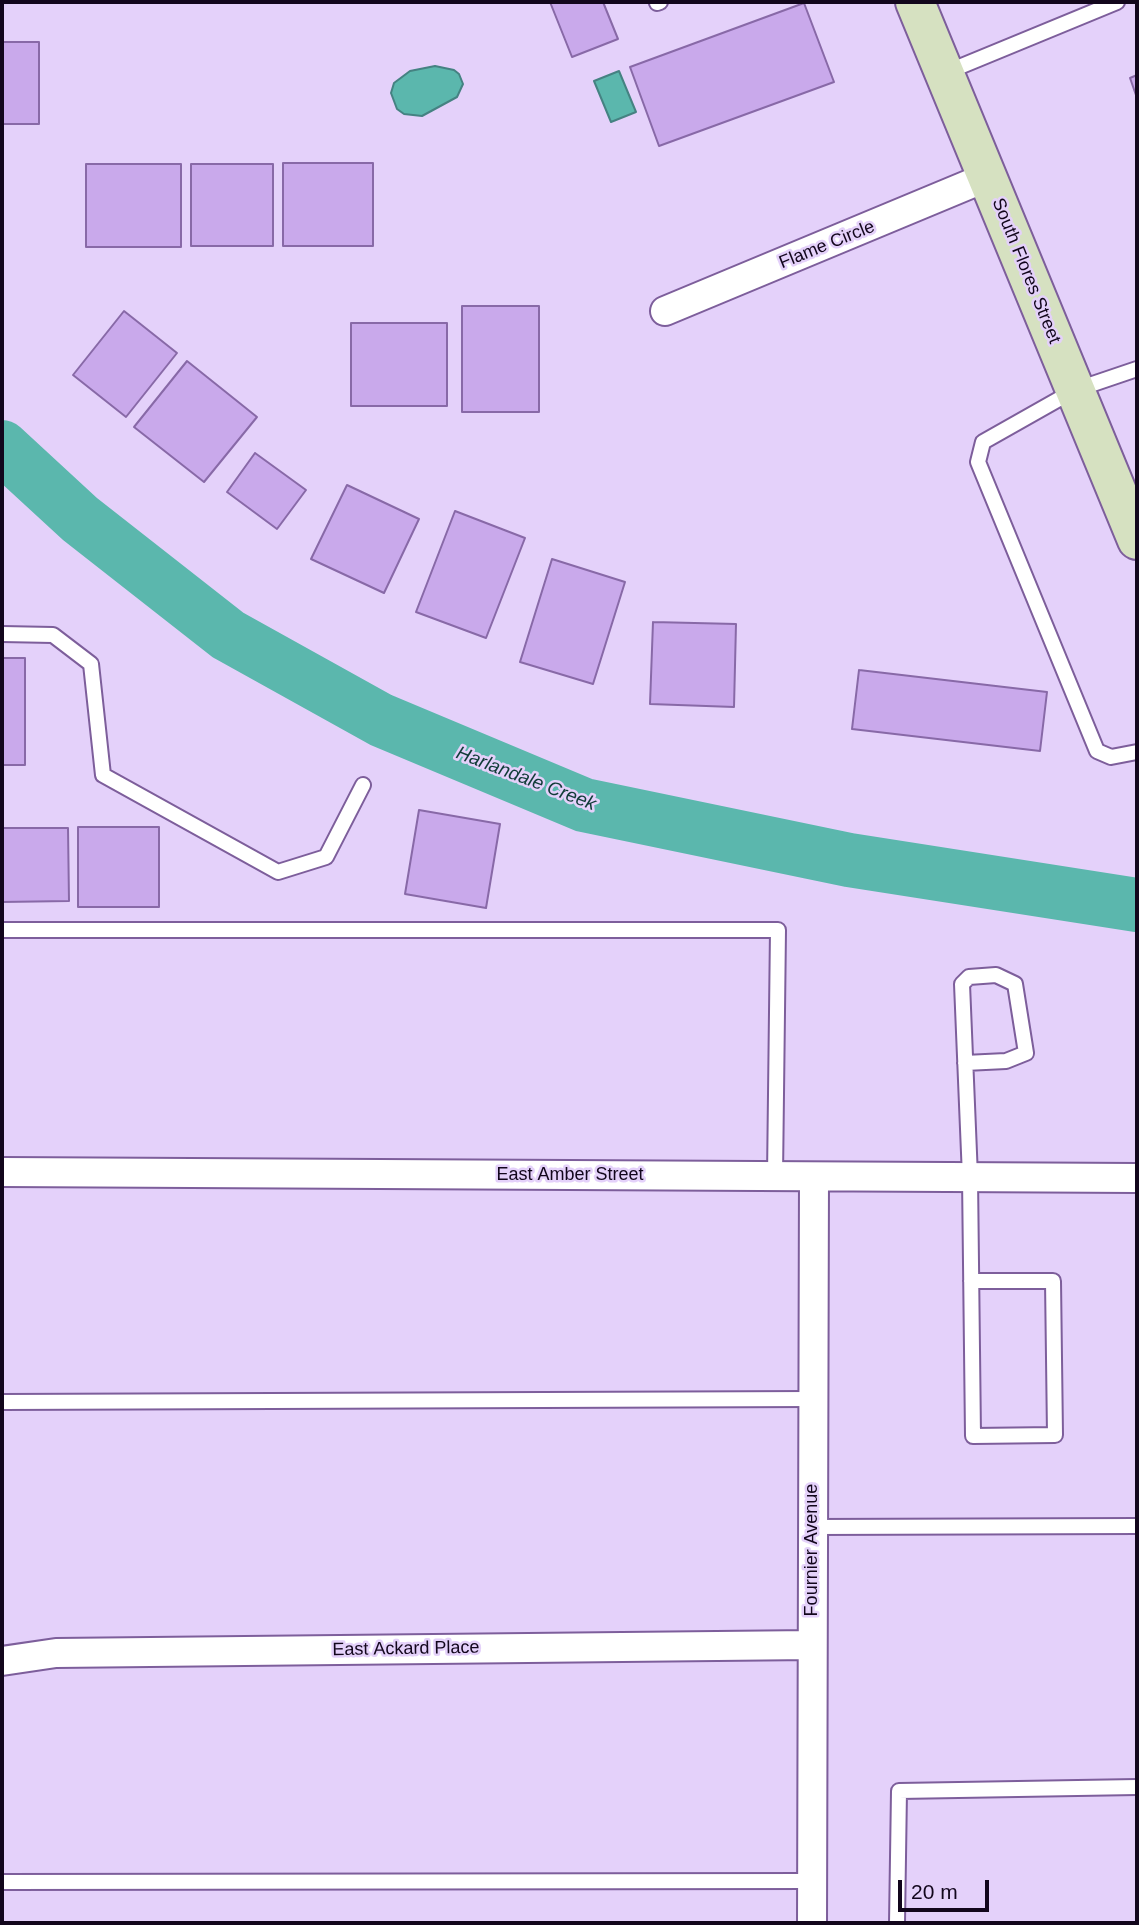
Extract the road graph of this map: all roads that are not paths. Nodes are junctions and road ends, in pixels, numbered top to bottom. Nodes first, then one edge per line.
1 (915, 2) edge
2 (1117, 2) edge
3 (945, 73) junction
4 (987, 177) junction
5 (665, 311) dead end
6 (1137, 369) edge
7 (1075, 390) junction
8 (1137, 540) edge
9 (2, 634) edge
10 (1137, 752) edge
11 (363, 785) dead end
12 (2, 930) edge
13 (965, 1063) junction
14 (2, 1172) edge
15 (775, 1176) junction
16 (814, 1177) junction
17 (970, 1177) junction
18 (1137, 1178) edge
19 (971, 1281) junction
20 (813, 1399) junction
21 (2, 1402) edge
22 (1137, 1526) edge
23 (813, 1527) junction
24 (811, 1645) junction
25 (2, 1661) edge
26 (1137, 1787) edge
27 (812, 1881) junction
28 (2, 1882) edge
29 (812, 1923) edge
30 (897, 1923) edge

1 - 3 main road, South Flores Street
2 - 3 lane
3 - 4 main road, South Flores Street
4 - 5 street, Flame Circle
4 - 7 main road, South Flores Street
6 - 7 lane
7 - 8 main road, South Flores Street
7 - 10 lane
9 - 11 lane
12 - 15 lane
13 - 13 lane
13 - 17 lane
14 - 15 street, East Amber Street
15 - 16 street, East Amber Street
16 - 17 street, East Amber Street
16 - 20 street, Fournier Avenue
17 - 18 street, East Amber Street
17 - 19 lane
19 - 19 lane
20 - 21 lane
20 - 23 street, Fournier Avenue
22 - 23 lane
23 - 24 street, Fournier Avenue
24 - 25 street, East Ackard Place
24 - 27 street, Fournier Avenue
26 - 30 lane
27 - 28 lane
27 - 29 street, Fournier Avenue

